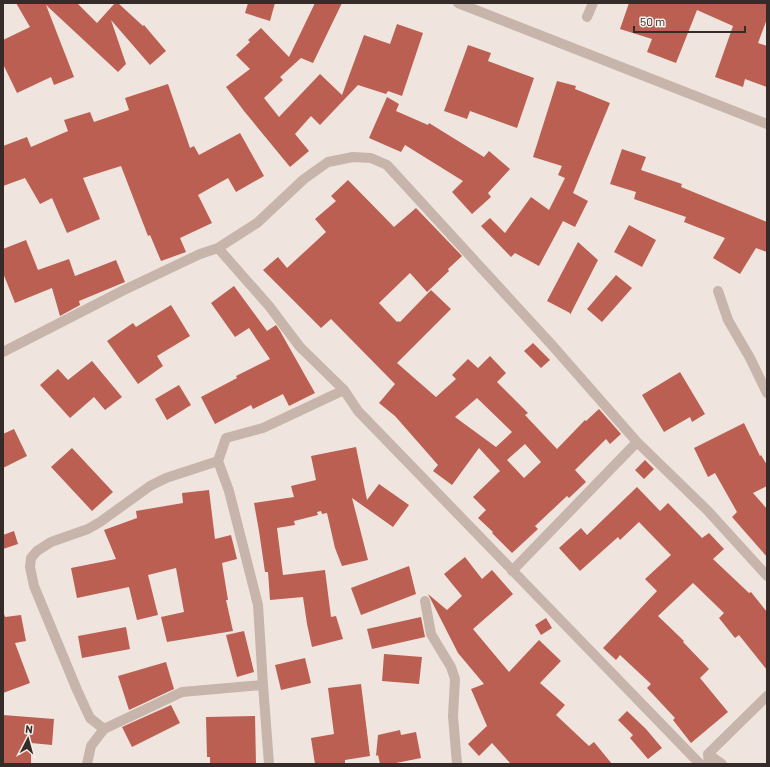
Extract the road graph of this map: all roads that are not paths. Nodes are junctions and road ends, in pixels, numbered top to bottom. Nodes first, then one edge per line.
1 (458, 3) edge
2 (592, 3) edge
3 (587, 17) dead end
4 (767, 124) edge
5 (218, 248) junction
6 (718, 291) dead end
7 (3, 352) edge
8 (344, 390) junction
9 (767, 393) edge
10 (637, 442) junction
11 (218, 461) junction
12 (512, 571) junction
13 (767, 576) edge
14 (425, 601) dead end
15 (263, 685) junction
16 (767, 696) edge
17 (104, 729) junction
18 (709, 759) edge
19 (87, 764) edge
20 (269, 764) edge
21 (457, 764) edge
22 (700, 764) edge
23 (722, 764) edge

1 - 4 street
2 - 3 street
5 - 7 street
5 - 8 street
5 - 10 street
6 - 9 street
8 - 11 street
8 - 12 street
10 - 12 street
10 - 13 street
11 - 15 street
11 - 17 street
12 - 22 street
14 - 21 street
15 - 17 street
15 - 20 street
16 - 18 street
17 - 19 street
18 - 23 street

